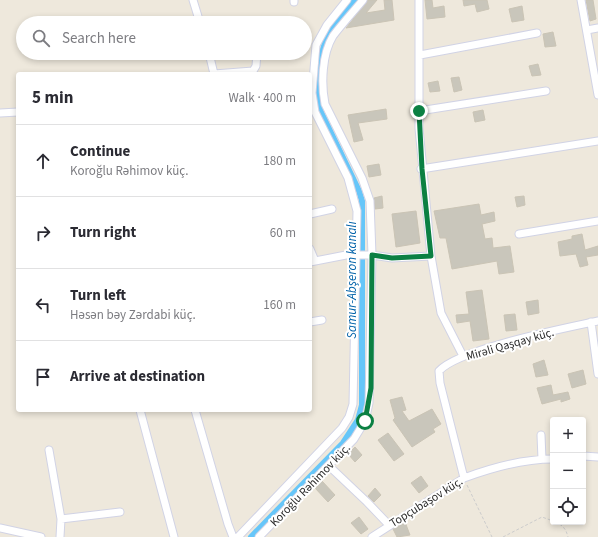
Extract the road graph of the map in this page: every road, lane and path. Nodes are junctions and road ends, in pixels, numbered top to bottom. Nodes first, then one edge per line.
1 (193, 0) edge
2 (347, 0) edge
3 (363, 0) edge
4 (419, 0) edge
5 (581, 0) edge
6 (198, 16) edge
7 (598, 28) edge
8 (587, 30) junction
9 (537, 33) dead end
10 (420, 55) junction
11 (211, 60) edge
12 (256, 60) edge
13 (214, 72) edge
14 (240, 72) edge
15 (546, 91) dead end
16 (598, 95) edge
17 (419, 111) junction
18 (16, 112) edge
19 (0, 113) edge
20 (598, 141) edge
21 (422, 169) junction
22 (332, 209) dead end
23 (312, 214) edge
24 (598, 221) edge
25 (519, 234) dead end
26 (357, 255) junction
27 (372, 255) junction
28 (431, 256) junction
29 (313, 261) edge
30 (322, 320) dead end
31 (312, 322) edge
32 (594, 322) edge
33 (463, 356) junction
34 (598, 374) edge
35 (141, 412) edge
36 (196, 412) edge
37 (541, 435) dead end
38 (49, 450) dead end
39 (586, 456) edge
40 (598, 456) edge
41 (542, 459) junction
42 (550, 459) edge
43 (329, 466) junction
44 (464, 478) junction
45 (120, 512) dead end
46 (61, 519) junction
47 (550, 520) edge
48 (388, 525) junction
49 (562, 525) edge
50 (0, 528) edge
51 (374, 536) edge
52 (41, 537) edge
53 (60, 537) edge
54 (174, 537) edge
55 (233, 537) edge
56 (238, 537) edge
57 (259, 537) edge
58 (492, 537) edge
59 (503, 537) edge
60 (568, 537) edge

1 - 6 street
2 - 26 street, Koroğlu Rəhimov küç.
3 - 27 street, Koroğlu Rəhimov küç.
4 - 10 street
5 - 8 street
7 - 8 street
8 - 16 street
9 - 10 street
10 - 17 street
11 - 13 street
12 - 14 street
15 - 17 street
17 - 21 street
18 - 19 street
20 - 21 street
21 - 28 street
22 - 23 street
24 - 25 street
26 - 27 street
26 - 29 street
26 - 56 street, Koroğlu Rəhimov küç.
27 - 28 street
27 - 43 street, Koroğlu Rəhimov küç.
28 - 33 street
30 - 31 street
32 - 33 street, Mirəli Qaşqay küç.
32 - 34 street
33 - 44 street, Mirəli Qaşqay küç.
35 - 54 street
36 - 55 street
37 - 41 street
38 - 46 street
39 - 40 street
41 - 42 street, Topçubaşov küç.
41 - 44 street, Topçubaşov küç.
43 - 48 street
43 - 57 street, Koroğlu Rəhimov küç.
44 - 48 street, Topçubaşov küç.
44 - 58 path
45 - 46 street
46 - 53 street
47 - 59 path
48 - 51 street, Topçubaşov küç.
49 - 60 path
50 - 52 street

